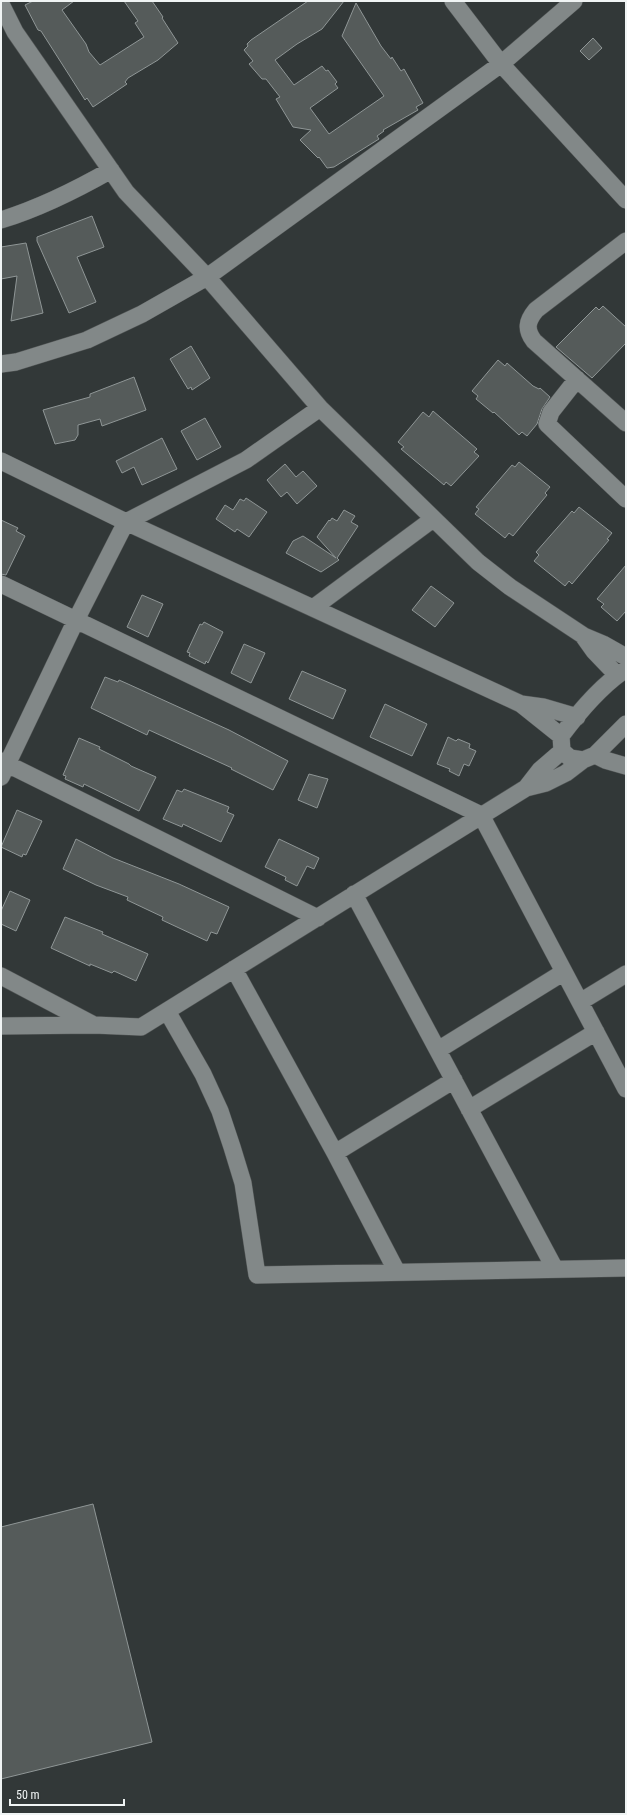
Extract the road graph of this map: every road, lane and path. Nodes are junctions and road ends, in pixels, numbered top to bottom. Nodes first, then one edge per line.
1 (453, 1) edge
2 (574, 1) edge
3 (1, 4) edge
4 (501, 64) junction
5 (111, 170) junction
6 (626, 200) edge
7 (1, 220) edge
8 (626, 241) edge
9 (207, 277) junction
10 (1, 364) edge
11 (577, 379) junction
12 (320, 408) junction
13 (626, 423) edge
14 (1, 461) edge
15 (626, 499) edge
16 (432, 519) junction
17 (126, 522) junction
18 (1, 584) edge
19 (313, 608) junction
20 (76, 620) junction
21 (584, 636) junction
22 (626, 657) edge
23 (622, 672) edge
24 (521, 704) junction
25 (577, 717) junction
26 (626, 724) edge
27 (620, 740) edge
28 (562, 744) junction
29 (589, 758) junction
30 (3, 767) edge
31 (625, 768) edge
32 (526, 788) junction
33 (481, 815) junction
34 (354, 894) junction
35 (318, 918) junction
36 (234, 969) junction
37 (564, 972) junction
38 (626, 974) edge
39 (1, 976) edge
40 (580, 1002) junction
41 (167, 1011) junction
42 (94, 1025) junction
43 (1, 1026) edge
44 (596, 1032) junction
45 (438, 1050) junction
46 (454, 1080) junction
47 (626, 1089) edge
48 (469, 1109) junction
49 (335, 1153) junction
50 (626, 1268) edge
51 (555, 1269) junction
52 (397, 1272) junction

1 - 4 street
2 - 4 street
3 - 5 street
4 - 6 street
4 - 9 street
5 - 7 street
5 - 9 street
8 - 11 street
9 - 10 street
9 - 12 street
11 - 13 street
11 - 15 street
12 - 16 street
12 - 17 street
14 - 17 street
16 - 19 street
16 - 21 street
17 - 19 street
17 - 20 street
18 - 20 street
19 - 24 street
20 - 30 street
20 - 33 street
21 - 22 street
21 - 23 street
23 - 25 street
24 - 25 street
24 - 28 street
25 - 28 street
26 - 27 street
27 - 29 street
28 - 29 street
28 - 32 street
29 - 31 street
29 - 32 street
30 - 35 street
32 - 33 street
33 - 34 street
33 - 37 street
34 - 35 street
34 - 45 street
35 - 36 street
36 - 41 street
36 - 49 street
37 - 40 street
37 - 45 street
38 - 40 street
39 - 42 street
40 - 44 street
41 - 42 street
41 - 52 street
42 - 43 street
44 - 47 street
44 - 48 street
45 - 46 street
46 - 48 street
46 - 49 street
48 - 51 street
49 - 52 street
50 - 51 street
51 - 52 street

